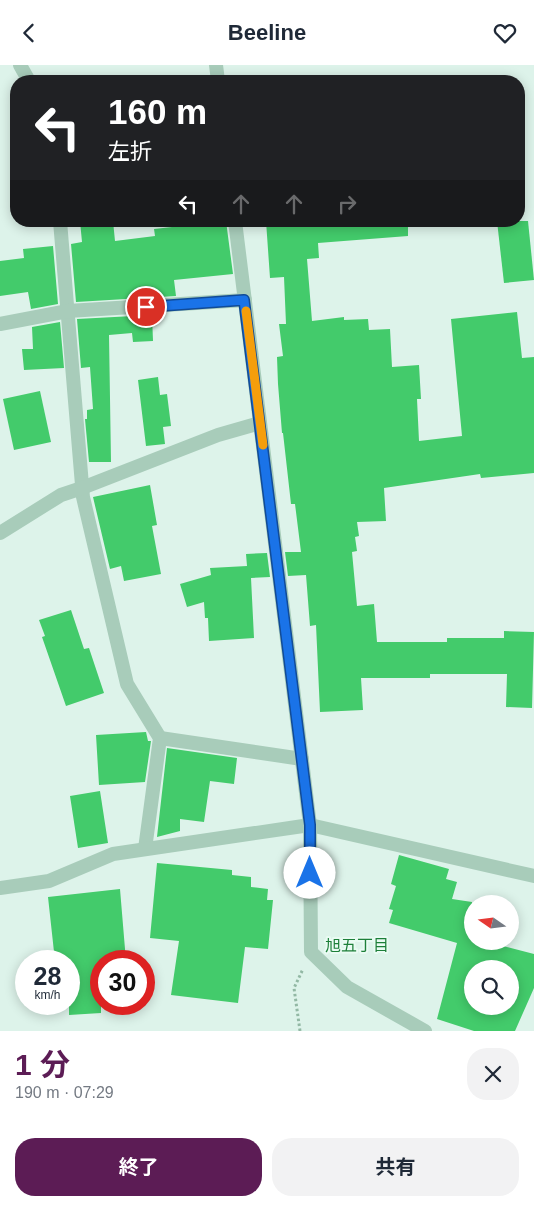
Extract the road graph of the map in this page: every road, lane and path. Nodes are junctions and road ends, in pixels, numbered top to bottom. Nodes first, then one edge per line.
1 (61, 227) edge
2 (236, 227) edge
3 (244, 300) junction
4 (68, 311) junction
5 (0, 324) edge
6 (260, 423) junction
7 (82, 488) junction
8 (0, 533) edge
9 (160, 738) junction
10 (302, 759) junction
11 (310, 825) junction
12 (145, 849) junction
13 (534, 876) edge
14 (0, 888) edge
15 (311, 952) junction
16 (300, 1031) edge
17 (425, 1031) edge

1 - 4 street
2 - 3 street
3 - 4 street
3 - 6 street
4 - 5 street
4 - 7 street
6 - 7 street
6 - 10 street
7 - 8 street
7 - 9 street
9 - 10 street
9 - 12 street
10 - 11 street
11 - 12 street
11 - 13 street
11 - 15 street
12 - 14 street
15 - 16 path
15 - 17 street

